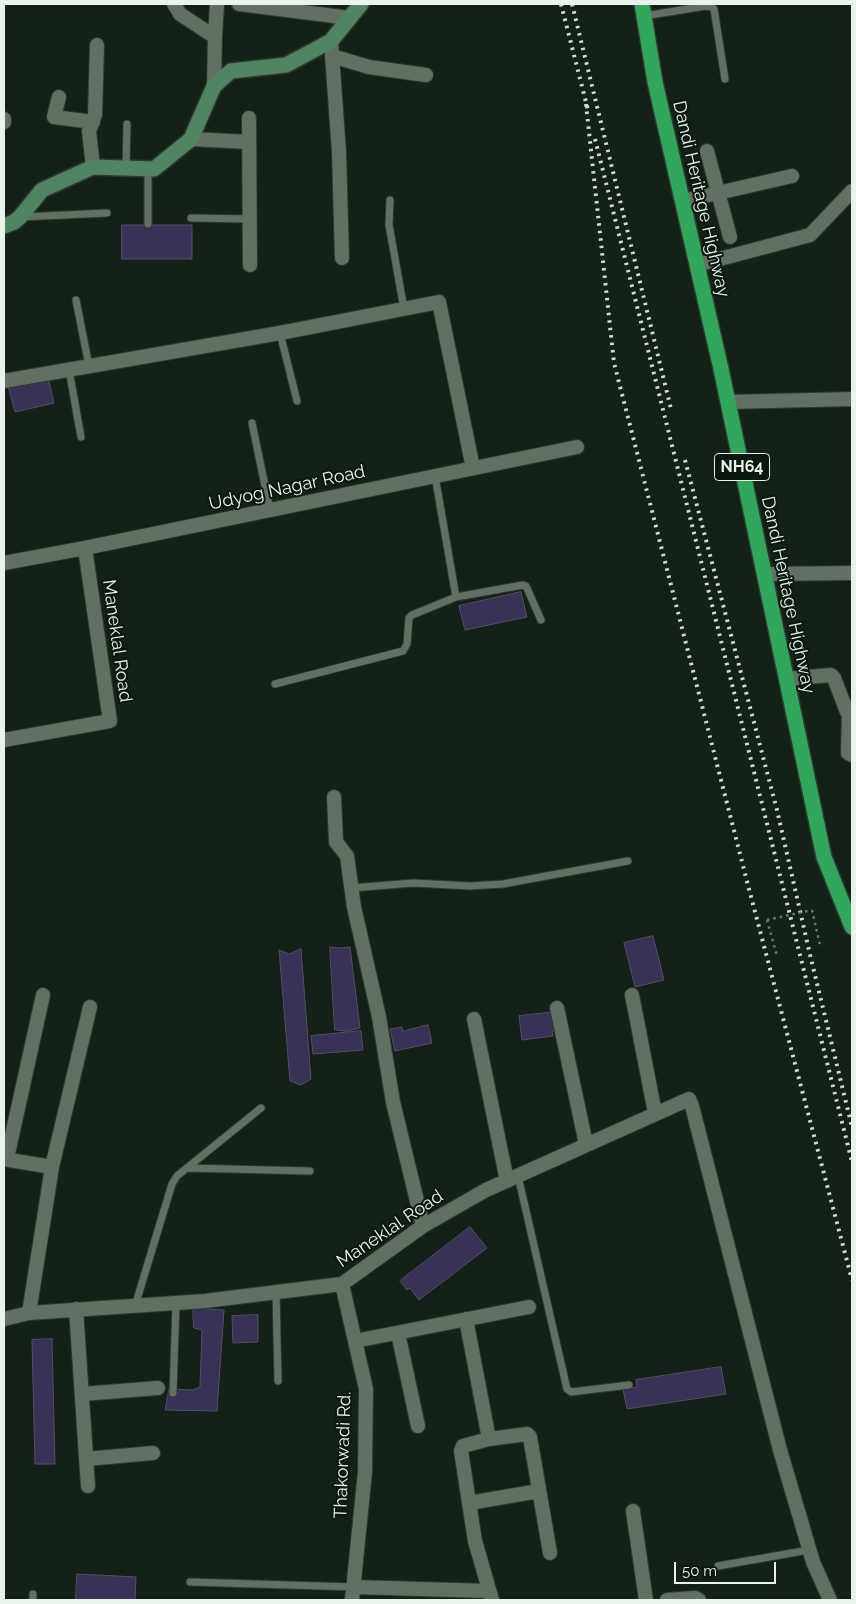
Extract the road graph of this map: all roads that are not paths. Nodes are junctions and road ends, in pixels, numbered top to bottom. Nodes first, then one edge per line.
1 (174, 4) edge
2 (217, 4) edge
3 (239, 4) edge
4 (361, 4) edge
5 (643, 10) edge
6 (350, 18) junction
7 (215, 37) junction
8 (97, 46) dead end
9 (332, 49) junction
10 (426, 75) dead end
11 (725, 79) dead end
12 (214, 86) junction
13 (59, 97) dead end
14 (248, 118) dead end
15 (93, 122) junction
16 (127, 124) dead end
17 (191, 139) junction
18 (249, 142) junction
19 (707, 151) dead end
20 (93, 167) junction
21 (126, 168) junction
22 (148, 168) junction
23 (792, 176) dead end
24 (852, 191) edge
25 (718, 193) junction
26 (390, 200) dead end
27 (683, 201) junction
28 (107, 213) dead end
29 (20, 217) junction
30 (191, 218) dead end
31 (250, 219) junction
32 (148, 224) dead end
33 (4, 226) edge
34 (730, 237) dead end
35 (342, 258) dead end
36 (250, 265) dead end
37 (697, 266) junction
38 (76, 300) dead end
39 (404, 309) junction
40 (280, 333) junction
41 (89, 366) junction
42 (69, 370) junction
43 (4, 381) edge
44 (852, 399) edge
45 (297, 401) dead end
46 (728, 402) junction
47 (252, 423) dead end
48 (81, 437) dead end
49 (576, 447) dead end
50 (473, 468) junction
51 (435, 476) junction
52 (270, 510) junction
53 (85, 548) junction
54 (4, 563) edge
55 (852, 573) edge
56 (764, 574) junction
57 (456, 597) junction
58 (541, 620) dead end
59 (786, 679) junction
60 (275, 684) dead end
61 (850, 714) edge
62 (4, 740) edge
63 (852, 755) edge
64 (334, 797) dead end
65 (628, 861) dead end
66 (352, 888) junction
67 (851, 919) edge
68 (43, 995) dead end
69 (632, 995) dead end
70 (90, 1007) dead end
71 (557, 1008) dead end
72 (474, 1019) dead end
73 (262, 1108) dead end
74 (655, 1113) junction
75 (586, 1144) junction
76 (52, 1167) junction
77 (187, 1168) junction
78 (310, 1171) dead end
79 (512, 1178) junction
80 (423, 1226) junction
81 (342, 1284) junction
82 (276, 1292) junction
83 (176, 1303) junction
84 (134, 1306) junction
85 (528, 1307) dead end
86 (76, 1309) junction
87 (30, 1313) junction
88 (4, 1319) edge
89 (466, 1319) junction
90 (398, 1332) junction
91 (355, 1341) junction
92 (278, 1381) dead end
93 (629, 1385) dead end
94 (158, 1388) dead end
95 (82, 1394) junction
96 (173, 1394) dead end
97 (418, 1426) dead end
98 (489, 1439) junction
99 (153, 1453) dead end
100 (86, 1459) junction
101 (88, 1486) dead end
102 (539, 1491) junction
103 (469, 1503) junction
104 (634, 1511) dead end
105 (809, 1550) junction
106 (550, 1553) dead end
107 (718, 1566) dead end
108 (190, 1582) dead end
109 (353, 1593) edge
110 (419, 1595) edge
111 (491, 1596) edge
112 (646, 1600) edge
113 (667, 1600) edge
114 (699, 1600) edge
115 (830, 1600) edge

1 - 7 street
2 - 7 street
3 - 6 street
4 - 6 main road
5 - 11 lane
5 - 27 highway, Dandi Heritage Highway / NH64
6 - 9 main road
7 - 12 street
8 - 15 street
9 - 10 street
9 - 12 main road
9 - 35 street
12 - 17 main road
13 - 15 street
14 - 18 street
15 - 20 street
16 - 21 lane
17 - 18 street
17 - 22 main road
18 - 31 street
19 - 25 street
20 - 21 main road
20 - 29 main road
21 - 22 main road
22 - 32 lane
23 - 25 street
24 - 37 street
25 - 27 street
25 - 34 street
26 - 39 lane
27 - 37 highway, Dandi Heritage Highway / NH64
28 - 29 lane
29 - 33 main road
30 - 31 lane
31 - 36 street
37 - 46 highway, Dandi Heritage Highway / NH64
38 - 41 lane
39 - 40 street
39 - 50 street
40 - 41 street
40 - 45 lane
41 - 42 street
42 - 43 street
42 - 48 lane
44 - 46 street
46 - 56 highway, Dandi Heritage Highway / NH64
47 - 52 lane
49 - 50 street, Udyog Nagar Road
50 - 51 street, Udyog Nagar Road
51 - 52 street, Udyog Nagar Road
51 - 57 lane
52 - 53 street, Udyog Nagar Road
53 - 54 street, Udyog Nagar Road
53 - 62 street, Maneklal Road
55 - 56 street
56 - 59 highway, Dandi Heritage Highway / NH64
57 - 58 lane
57 - 60 lane
59 - 61 street
59 - 67 highway, Dandi Heritage Highway / NH64
61 - 63 street
64 - 66 street
65 - 66 lane
66 - 80 street
68 - 76 street
69 - 74 street
70 - 76 street
71 - 75 street
72 - 79 street
73 - 77 lane
74 - 75 street, Maneklal Road
74 - 105 street, Maneklal Road
75 - 79 street, Maneklal Road
76 - 87 street
77 - 78 lane
77 - 84 lane
79 - 80 street, Maneklal Road
79 - 93 lane
80 - 81 street, Maneklal Road
81 - 82 street, Maneklal Road
81 - 91 street, Thakorwadi Rd.
82 - 83 street, Maneklal Road
82 - 92 lane
83 - 84 street, Maneklal Road
83 - 96 lane
84 - 86 street, Maneklal Road
85 - 89 street
86 - 87 street, Maneklal Road
86 - 95 street
87 - 88 street, Maneklal Road
89 - 90 street
89 - 98 street
90 - 91 street
90 - 97 street
91 - 109 street, Thakorwadi Rd.
94 - 95 street
95 - 100 street
98 - 102 street
98 - 103 street
99 - 100 street
100 - 101 street
102 - 103 street
102 - 106 street
103 - 111 street
104 - 112 street
105 - 107 lane
105 - 115 street
108 - 109 lane
109 - 110 street
110 - 111 street
113 - 114 street

